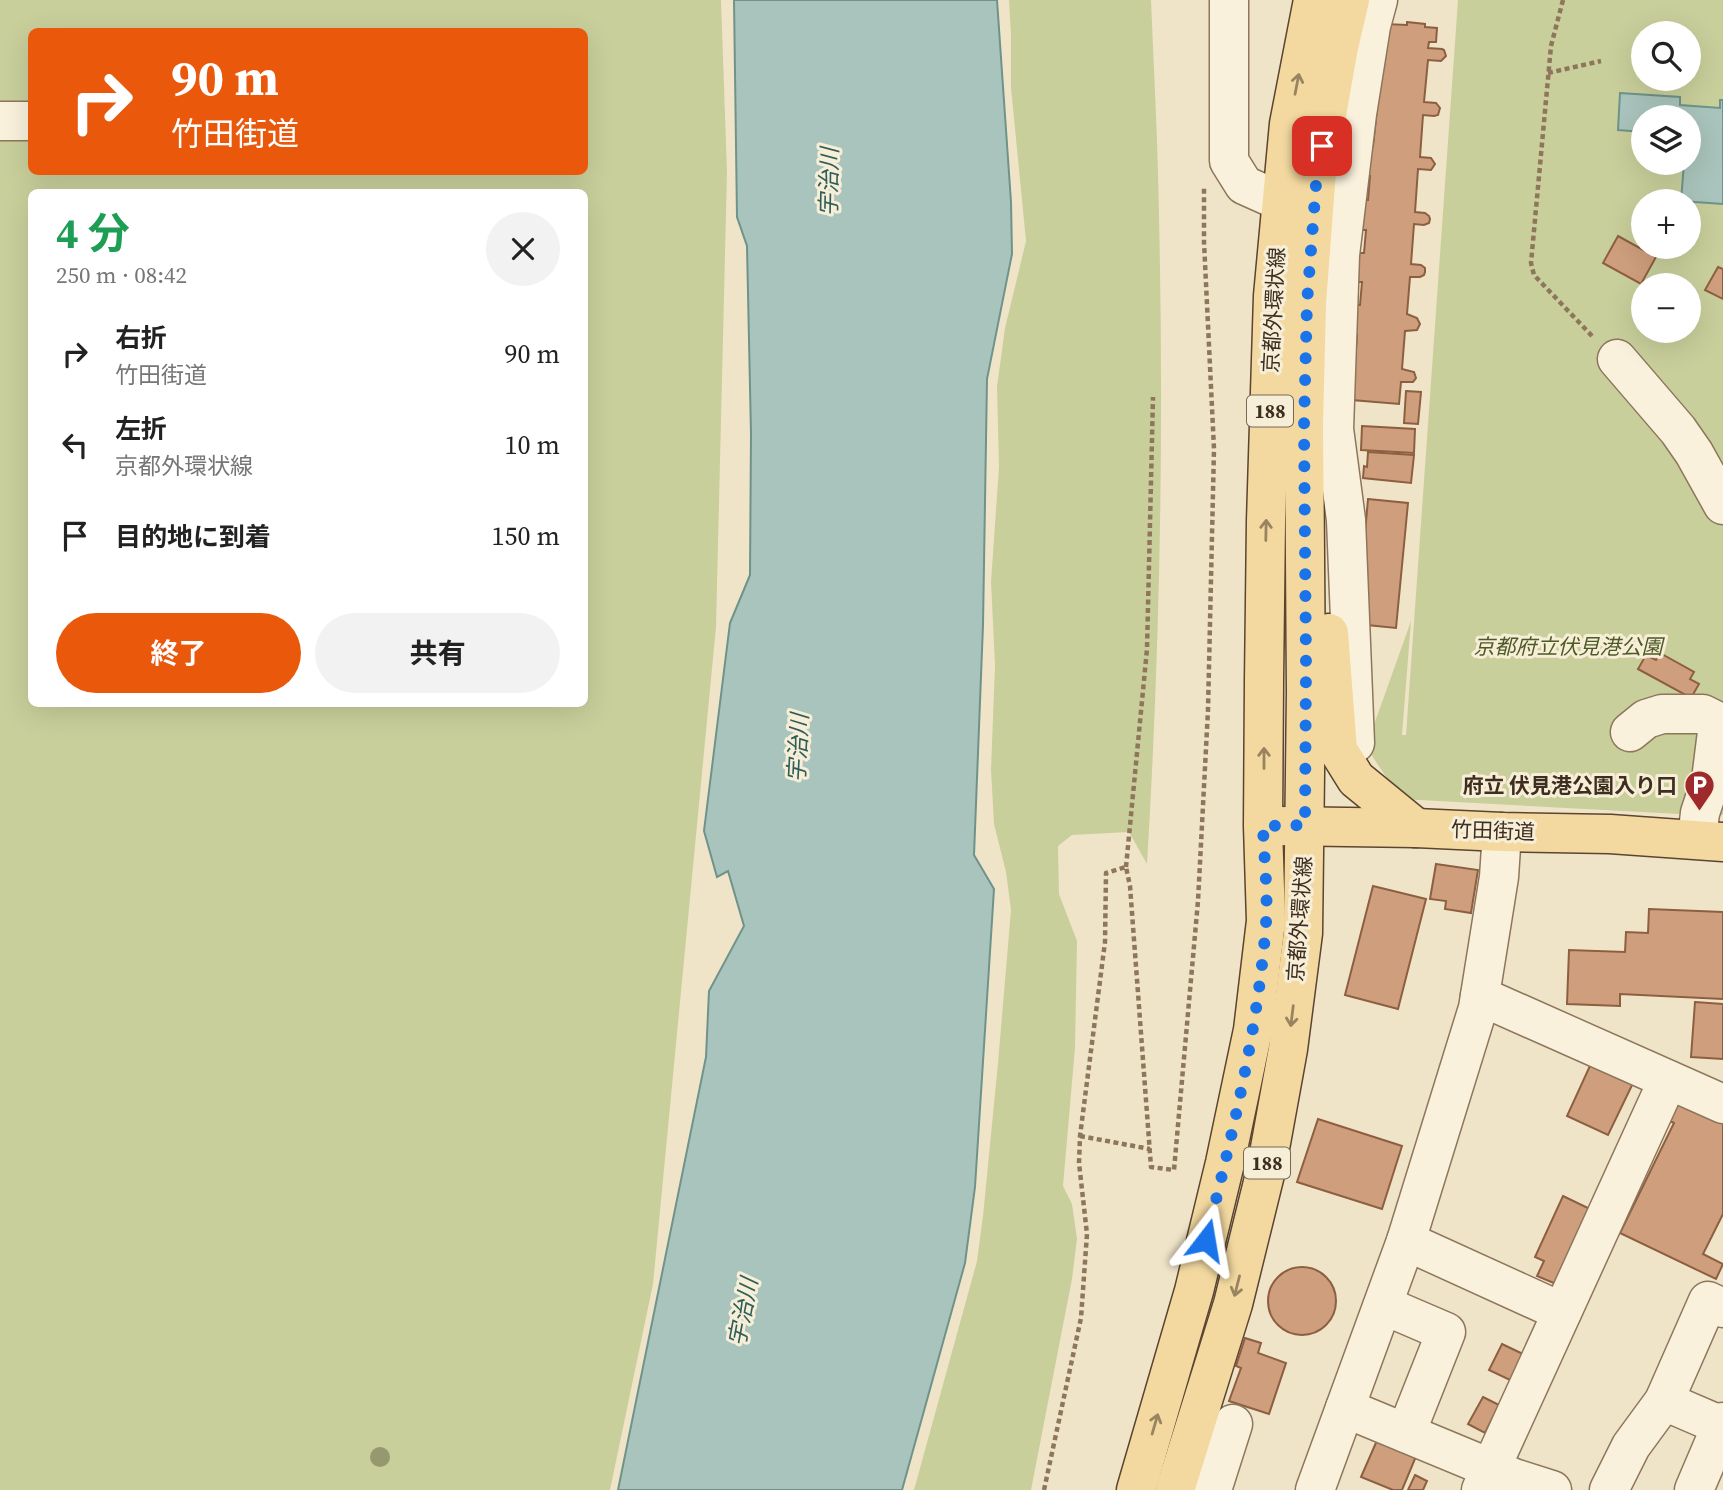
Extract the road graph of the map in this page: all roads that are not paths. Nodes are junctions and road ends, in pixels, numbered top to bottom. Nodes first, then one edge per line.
1 (1229, 0) edge
2 (1314, 0) edge
3 (1350, 0) edge
4 (1378, 0) edge
5 (0, 121) edge
6 (28, 121) edge
7 (1282, 202) junction
8 (1616, 359) road end
9 (1305, 504) junction
10 (1723, 505) edge
11 (1718, 719) edge
12 (1356, 779) junction
13 (1305, 825) junction
14 (1263, 826) junction
15 (1416, 828) junction
16 (1707, 831) edge
17 (1502, 832) junction
18 (1480, 996) junction
19 (1668, 1080) junction
20 (1723, 1104) edge
21 (1406, 1241) junction
22 (1721, 1303) edge
23 (1383, 1305) junction
24 (1562, 1312) junction
25 (1664, 1401) junction
26 (1345, 1408) junction
27 (1233, 1424) dead end
28 (1722, 1424) edge
29 (1406, 1433) junction
30 (1486, 1479) edge
31 (1136, 1490) edge
32 (1175, 1490) edge
33 (1212, 1490) edge
34 (1315, 1490) edge
35 (1552, 1490) edge
36 (1609, 1490) edge
37 (1694, 1490) edge

1 - 7 street
7 -> 2 main road, 京都外環状線 / 188
3 - 9 main road, 京都外環状線 / 188
4 - 12 street
5 - 6 street
14 -> 7 main road, 京都外環状線 / 188
8 - 10 street
9 - 12 main road
9 - 13 main road, 京都外環状線 / 188
11 - 16 street
11 - 16 street
12 - 15 main road
13 - 14 main road, 竹田街道
13 - 15 main road, 竹田街道
13 -> 32 main road, 京都外環状線 / 188
31 -> 14 main road, 京都外環状線 / 188
15 - 17 main road, 竹田街道
16 - 17 main road, 竹田街道
17 - 18 street
18 - 19 street
18 - 21 street
19 - 20 street
19 - 24 street
21 - 23 street
21 - 24 street
22 - 25 street
23 - 26 street
23 - 29 street
24 - 30 street
25 - 28 street
25 - 36 street
26 - 29 street
26 - 34 street
27 - 33 street
28 - 37 street
29 - 30 street
30 - 35 street

